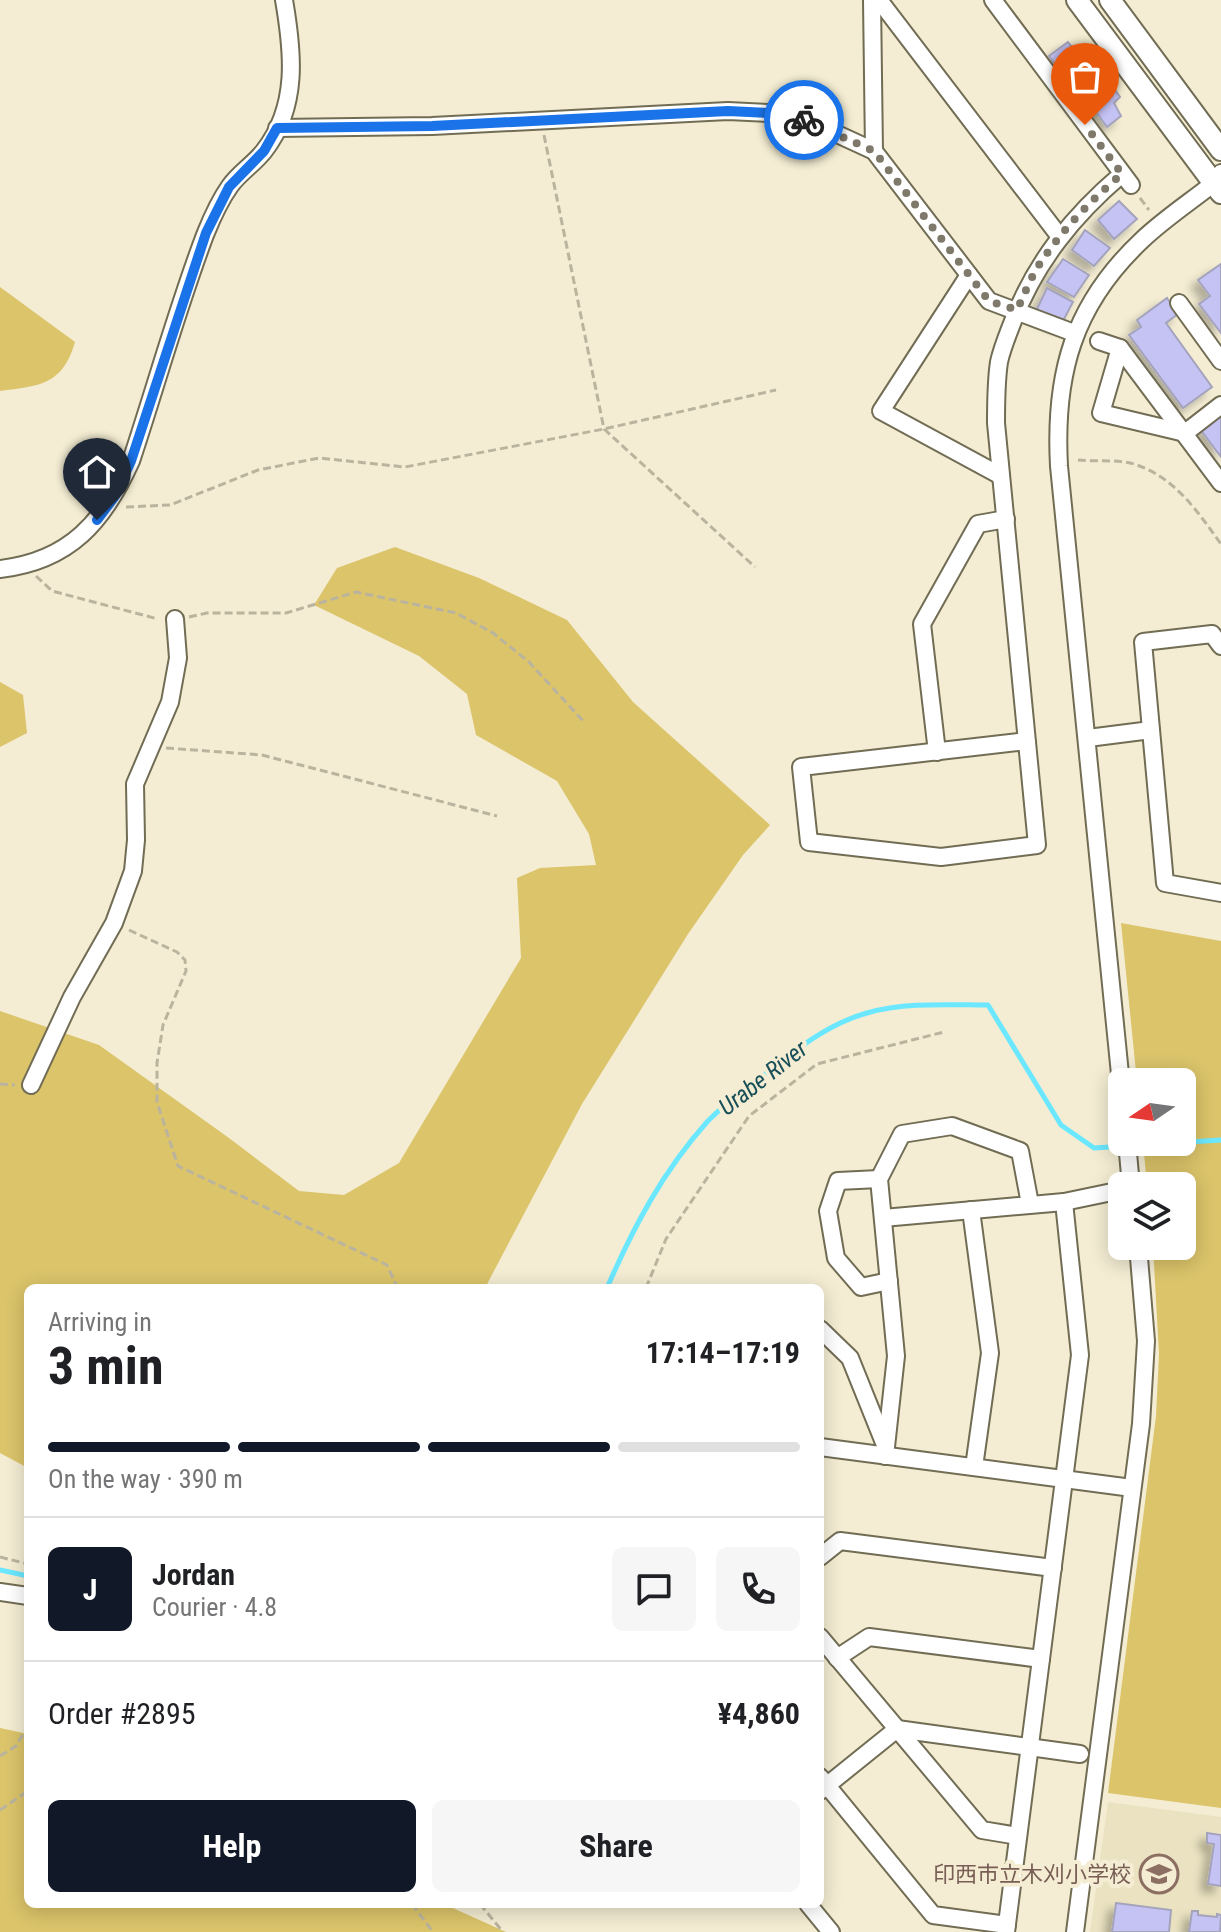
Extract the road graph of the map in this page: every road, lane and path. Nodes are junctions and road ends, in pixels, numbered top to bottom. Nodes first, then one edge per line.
1 (284, 0) edge
2 (872, 0) edge
3 (879, 0) edge
4 (993, 0) edge
5 (1077, 0) edge
6 (1110, 0) edge
7 (541, 120) junction
8 (277, 128) junction
9 (1221, 150) edge
10 (874, 151) junction
11 (1219, 183) edge
12 (1060, 237) junction
13 (969, 275) junction
14 (1179, 303) dead end
15 (1017, 310) junction
16 (1074, 333) junction
17 (1099, 341) dead end
18 (1120, 348) junction
19 (1221, 361) edge
20 (776, 390) dead end
21 (1221, 405) edge
22 (604, 429) junction
23 (1185, 433) junction
24 (1078, 460) dead end
25 (1001, 476) junction
26 (1221, 483) edge
27 (106, 508) junction
28 (1006, 519) junction
29 (1221, 544) edge
30 (28, 563) junction
31 (755, 567) dead end
32 (0, 569) edge
33 (175, 619) junction
34 (1221, 646) edge
35 (585, 723) dead end
36 (1151, 730) junction
37 (1088, 738) junction
38 (1027, 741) junction
39 (150, 747) junction
40 (937, 752) junction
41 (497, 816) dead end
42 (1221, 893) edge
43 (114, 923) junction
44 (944, 1032) dead end
45 (1120, 1068) edge
46 (31, 1085) dead end
47 (879, 1179) junction
48 (1108, 1193) edge
49 (1064, 1202) junction
50 (1030, 1204) junction
51 (971, 1210) junction
52 (883, 1218) junction
53 (1139, 1260) edge
54 (889, 1281) junction
55 (396, 1284) edge
56 (648, 1284) edge
57 (824, 1333) edge
58 (824, 1447) edge
59 (885, 1451) junction
60 (974, 1467) junction
61 (1064, 1479) junction
62 (1132, 1488) junction
63 (824, 1554) edge
64 (0, 1557) edge
65 (24, 1563) edge
66 (1053, 1568) junction
67 (0, 1592) edge
68 (24, 1595) edge
69 (824, 1642) edge
70 (837, 1658) junction
71 (1041, 1659) junction
72 (897, 1729) junction
73 (24, 1733) edge
74 (1030, 1745) junction
75 (1080, 1754) dead end
76 (0, 1756) edge
77 (824, 1784) edge
78 (824, 1787) edge
79 (24, 1794) edge
80 (0, 1810) edge
81 (1018, 1836) junction
82 (415, 1908) edge
83 (483, 1908) edge
84 (811, 1908) edge
85 (1006, 1929) edge
86 (433, 1932) edge
87 (503, 1932) edge
88 (831, 1932) edge
89 (1075, 1932) edge

1 - 8 street
2 - 10 street
3 - 12 street
4 - 12 street
5 - 11 main road
6 - 9 main road
7 - 8 street
7 - 10 street
7 - 22 path
8 - 27 street
10 - 13 street
11 - 16 street
12 - 15 street
13 - 15 street
13 - 25 street
14 - 19 street
15 - 16 street
15 - 25 street
16 - 37 street
17 - 18 street
18 - 23 street
18 - 23 street
20 - 22 path
21 - 23 street
22 - 27 path
22 - 31 path
23 - 26 street
24 - 29 path
25 - 28 street
27 - 30 street
28 - 38 street
28 - 40 street
30 - 32 street
30 - 33 path
33 - 35 path
33 - 39 street
34 - 36 street
36 - 37 street
36 - 42 street
37 - 45 street
38 - 40 street
38 - 40 street
39 - 41 path
39 - 43 street
43 - 46 street
43 - 55 path
44 - 56 path
47 - 50 street
47 - 52 street
47 - 54 street
48 - 49 street
49 - 50 street
49 - 61 street
50 - 51 street
51 - 52 street
51 - 60 street
52 - 54 street
53 - 62 street
54 - 59 street
57 - 59 street
58 - 59 street
59 - 60 street
60 - 61 street
61 - 62 street
61 - 66 street
62 - 89 street
63 - 66 street
64 - 65 path
66 - 71 street
67 - 68 street
69 - 70 street
70 - 71 street
70 - 72 street
71 - 74 street
72 - 74 street
72 - 77 street
72 - 81 street
73 - 76 path
74 - 75 street
74 - 81 street
78 - 85 street
79 - 80 path
81 - 85 street
82 - 86 path
83 - 87 path
84 - 88 street

